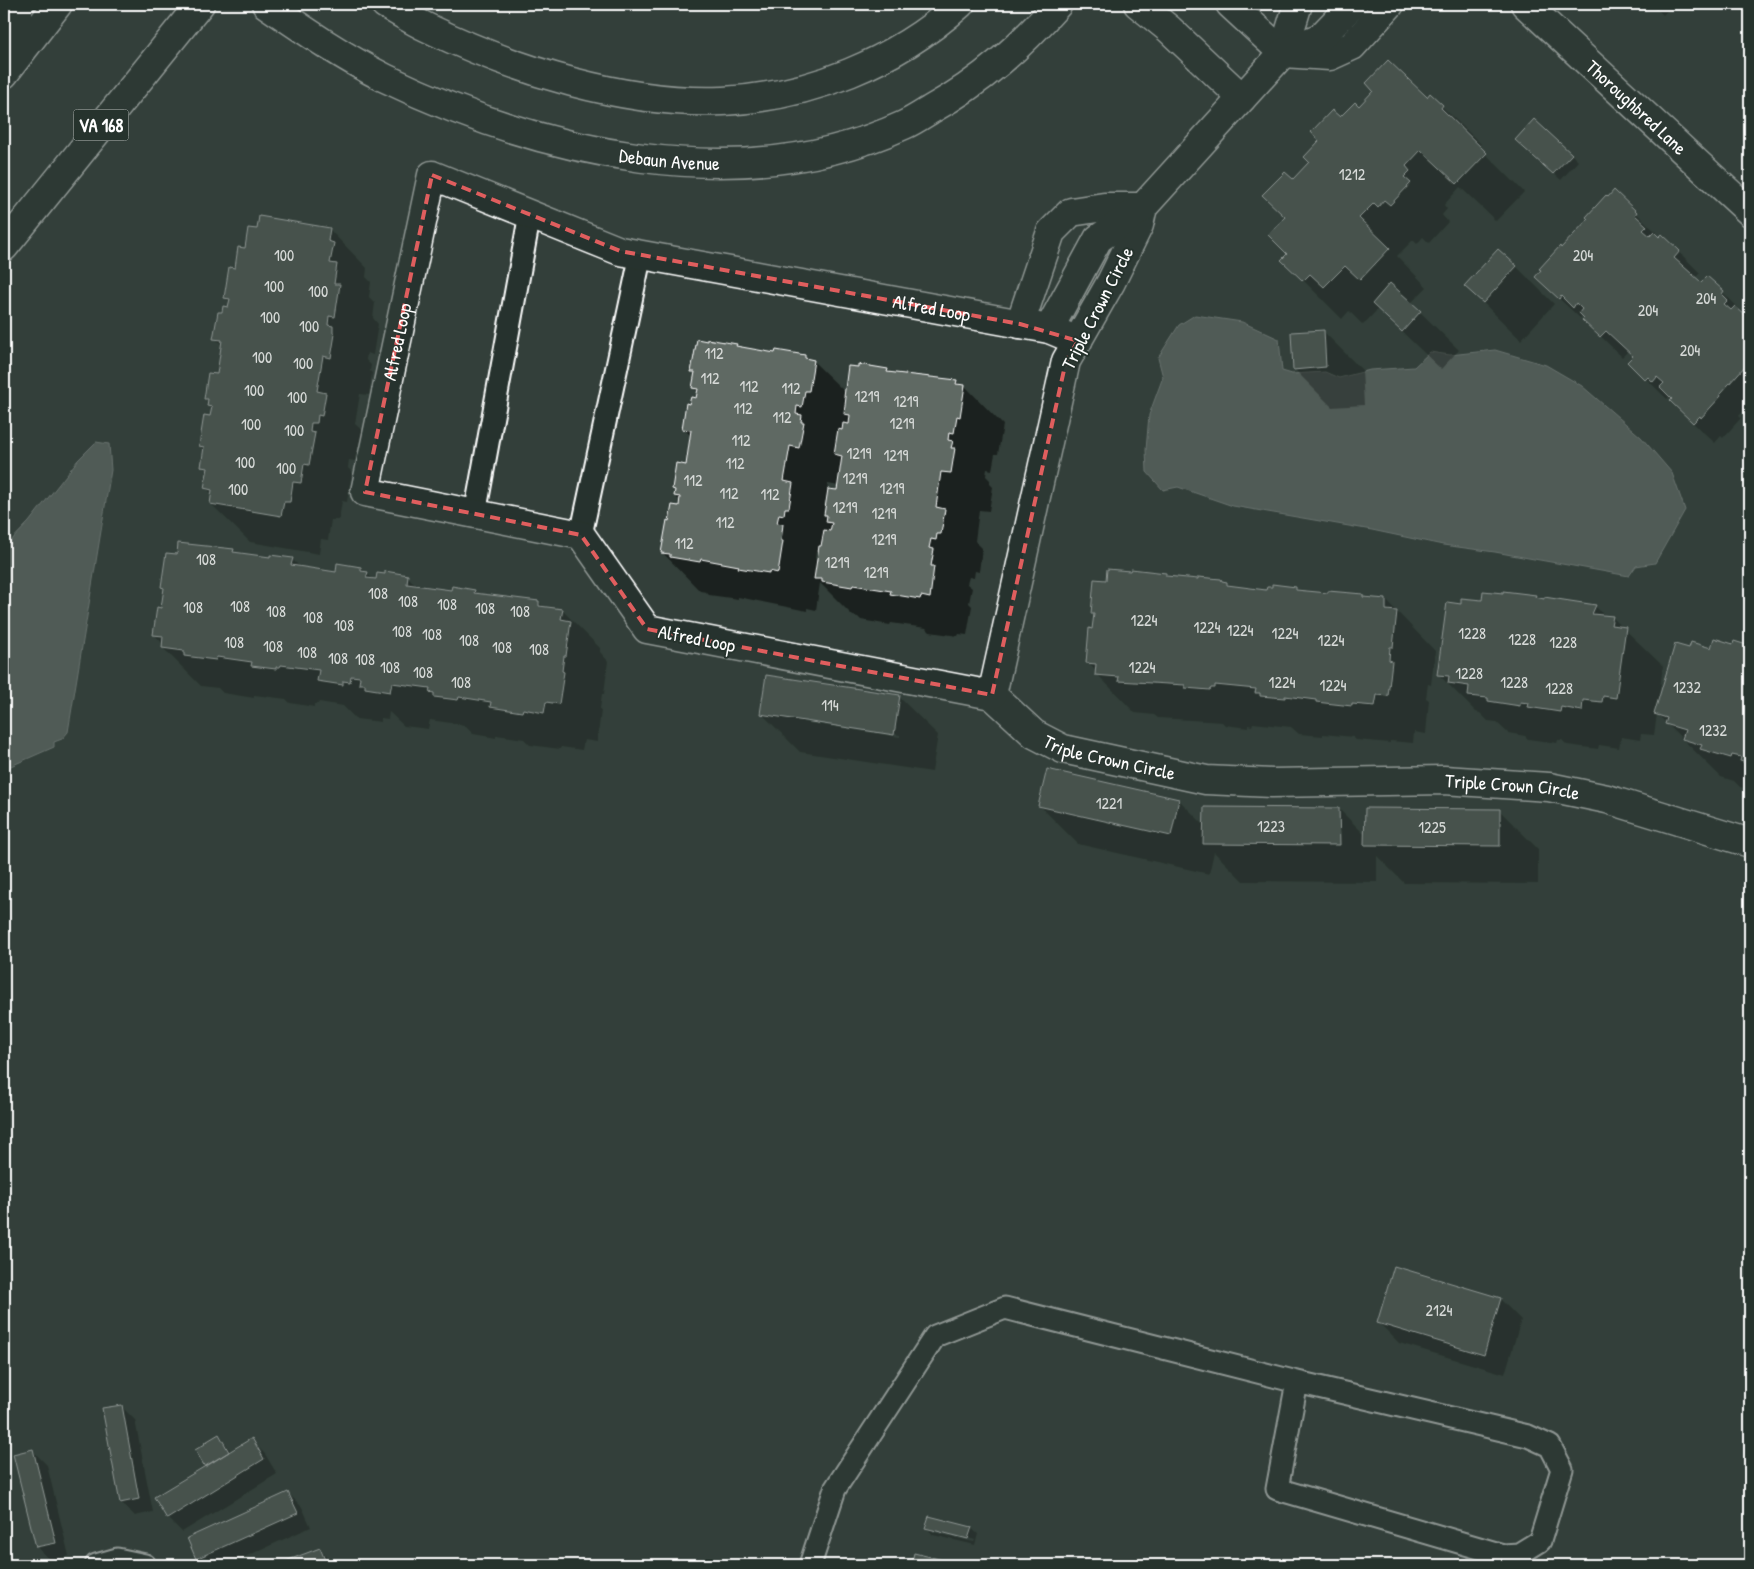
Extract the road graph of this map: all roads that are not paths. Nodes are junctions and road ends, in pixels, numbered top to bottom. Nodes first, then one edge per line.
1 (20, 4) edge
2 (58, 4) edge
3 (200, 4) edge
4 (266, 4) edge
5 (385, 4) edge
6 (960, 4) edge
7 (1058, 4) edge
8 (1138, 4) edge
9 (1230, 4) edge
10 (1298, 4) edge
11 (1353, 4) edge
12 (1390, 4) edge
13 (1525, 4) edge
14 (1283, 53) junction
15 (4, 69) edge
16 (4, 74) edge
17 (1242, 98) junction
18 (1143, 207) junction
19 (1750, 212) edge
20 (530, 214) junction
21 (4, 247) edge
22 (642, 254) junction
23 (1020, 324) junction
24 (1049, 330) junction
25 (1078, 341) junction
26 (475, 514) junction
27 (581, 535) junction
28 (992, 695) junction
29 (1750, 843) edge
30 (1297, 1382) junction
31 (96, 1565) edge
32 (145, 1565) edge
33 (810, 1565) edge

1 - 15 street
2 - 16 street
3 - 21 street, VA 168
4 - 7 street, Debaun Avenue
5 - 6 street
8 - 17 street
9 - 14 street
10 - 14 street, Triple Crown Circle
11 - 14 street, Triple Crown Circle
12 - 14 street
13 - 19 street, Thoroughbred Lane
14 - 17 street, Triple Crown Circle
17 - 18 street, Triple Crown Circle
18 - 23 street
18 - 24 street, Triple Crown Circle
18 - 25 street, Triple Crown Circle
20 - 22 street, Alfred Loop
20 - 26 lane
20 - 26 street, Alfred Loop
22 - 23 street, Alfred Loop
22 - 27 lane
23 - 24 street, Alfred Loop
24 - 25 street, Alfred Loop
25 - 28 street, Triple Crown Circle
26 - 27 street, Alfred Loop
27 - 28 street, Alfred Loop
28 - 29 street, Triple Crown Circle
30 - 30 lane
30 - 33 lane
31 - 32 lane

